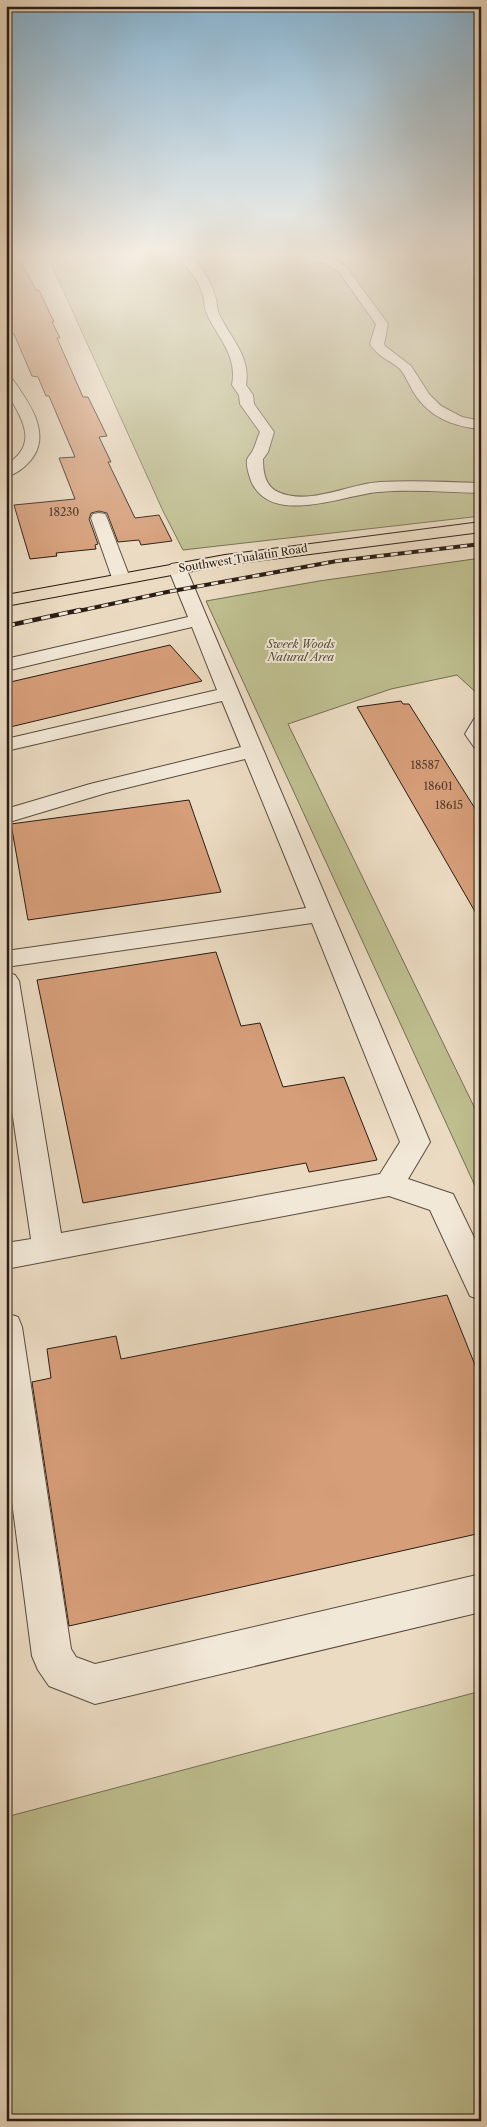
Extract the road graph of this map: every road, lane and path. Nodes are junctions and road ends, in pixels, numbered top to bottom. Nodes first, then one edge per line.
1 (236, 356) edge
2 (387, 356) edge
3 (6, 380) edge
4 (481, 426) edge
5 (6, 472) edge
6 (481, 488) edge
7 (99, 518) dead end
8 (481, 527) edge
9 (177, 568) junction
10 (121, 578) junction
11 (6, 601) edge
12 (198, 620) junction
13 (6, 665) edge
14 (229, 693) junction
15 (6, 745) edge
16 (252, 751) junction
17 (6, 816) edge
18 (320, 914) junction
19 (6, 959) edge
20 (6, 981) edge
21 (390, 1184) junction
22 (48, 1248) junction
23 (6, 1256) edge
24 (481, 1287) edge
25 (6, 1327) edge
26 (481, 1593) edge

1 - 6 street
2 - 4 street
3 - 5 street
7 - 10 street
8 - 9 main road, Southwest Tualatin Road
9 - 10 main road, Southwest Tualatin Road
9 - 12 street
10 - 11 main road, Southwest Tualatin Road
12 - 13 street
12 - 14 street
14 - 15 street
14 - 16 street
16 - 17 street
16 - 18 street
18 - 19 street
18 - 21 street
20 - 22 street
21 - 22 street
21 - 24 street
22 - 23 street
25 - 26 street

